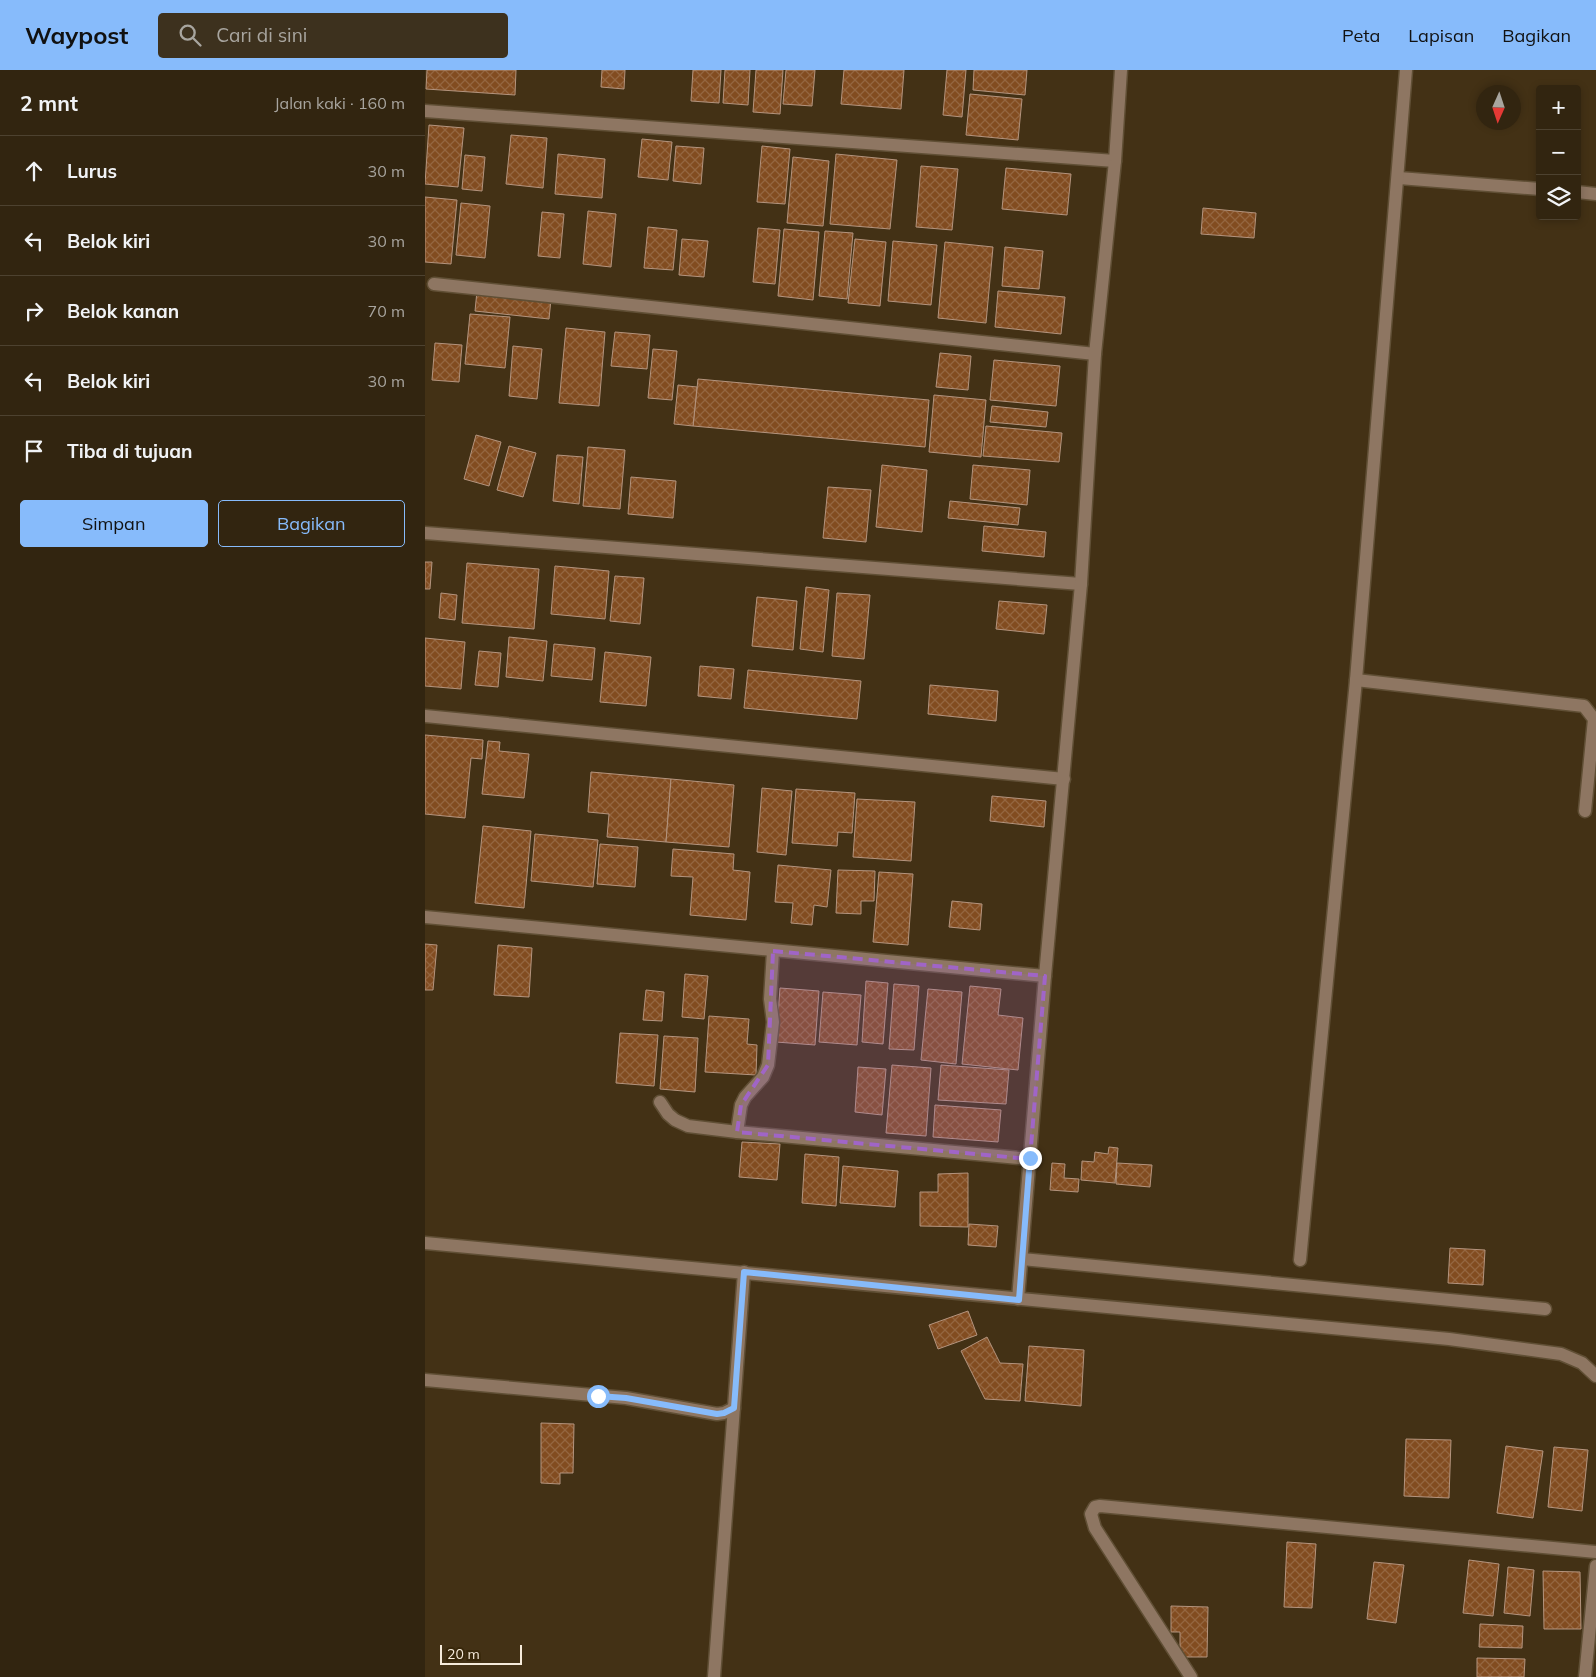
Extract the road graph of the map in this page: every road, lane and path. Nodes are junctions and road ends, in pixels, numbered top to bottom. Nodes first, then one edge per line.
1 (1121, 70) edge
2 (1406, 70) edge
3 (425, 111) edge
4 (1115, 161) junction
5 (1399, 178) junction
6 (1536, 189) edge
7 (1581, 192) edge
8 (1596, 194) edge
9 (434, 284) dead end
10 (1095, 354) junction
11 (425, 533) edge
12 (1081, 584) junction
13 (1356, 680) junction
14 (425, 716) edge
15 (1064, 779) junction
16 (1585, 811) dead end
17 (425, 917) edge
18 (773, 951) junction
19 (1045, 976) junction
20 (660, 1102) dead end
21 (737, 1132) junction
22 (1030, 1158) junction
23 (425, 1243) edge
24 (1022, 1259) junction
25 (1300, 1260) dead end
26 (744, 1272) junction
27 (1019, 1300) junction
28 (1545, 1309) dead end
29 (1594, 1372) edge
30 (425, 1380) edge
31 (734, 1408) junction
32 (1596, 1552) edge
33 (1596, 1566) edge
34 (714, 1677) edge
35 (1191, 1677) edge
36 (1585, 1677) edge

1 - 4 street
2 - 5 street
3 - 4 street
4 - 10 street
5 - 6 street
5 - 13 street
7 - 8 street
9 - 10 street
10 - 12 street
11 - 12 street
12 - 15 street
13 - 16 street
13 - 25 street
14 - 15 street
15 - 19 street
17 - 18 street
18 - 19 street
18 - 21 street
19 - 22 street
20 - 21 street
21 - 22 street
22 - 24 street
23 - 26 street
24 - 27 street
24 - 28 street
26 - 27 street
26 - 31 street
27 - 29 street
30 - 31 street
31 - 34 street
32 - 35 street
33 - 36 street

